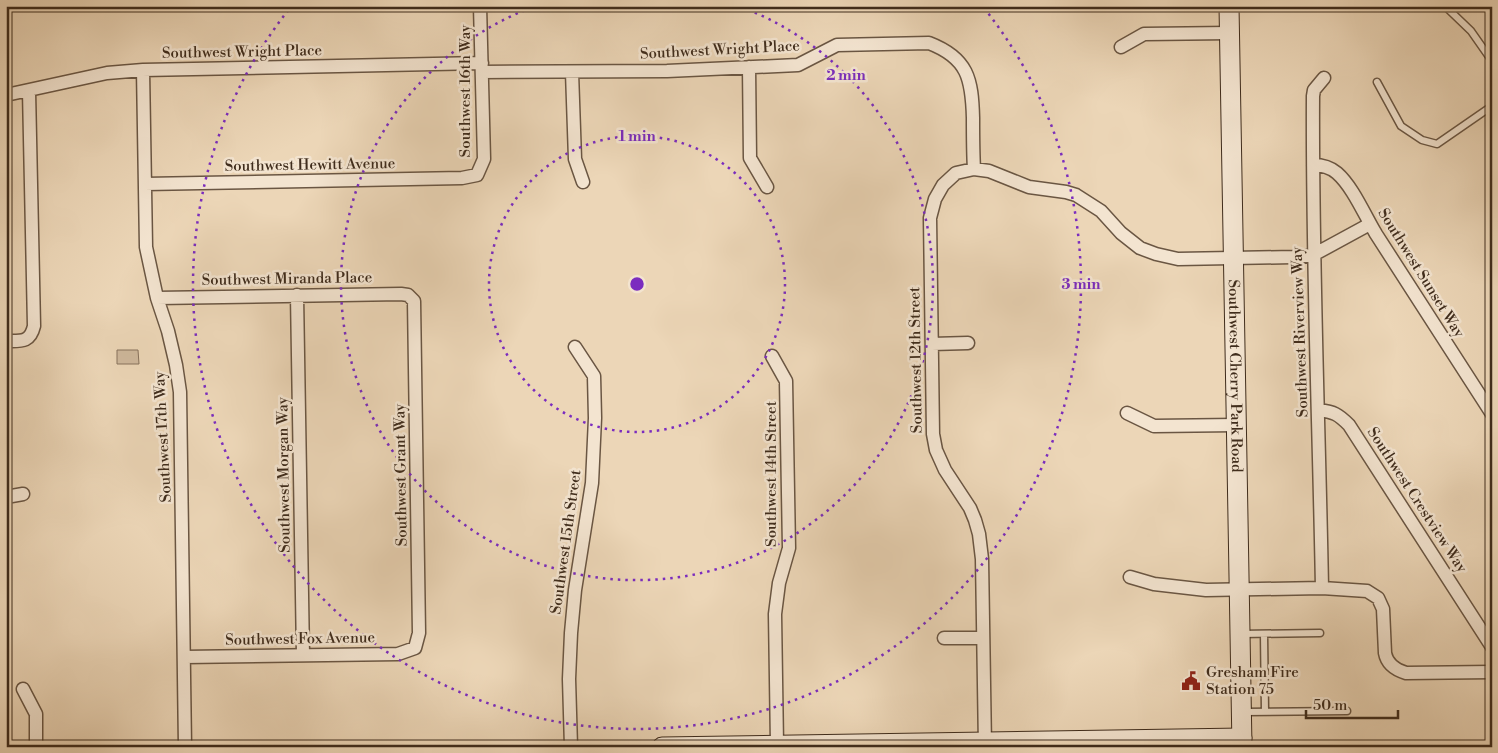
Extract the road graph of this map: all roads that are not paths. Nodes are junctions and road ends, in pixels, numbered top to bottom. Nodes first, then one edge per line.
1 (480, 6) edge
2 (1229, 6) edge
3 (1445, 6) edge
4 (1230, 33) junction
5 (1121, 47) dead end
6 (1492, 61) edge
7 (482, 68) junction
8 (749, 68) junction
9 (143, 70) junction
10 (572, 72) junction
11 (1324, 78) dead end
12 (1377, 82) dead end
13 (29, 91) junction
14 (6, 95) edge
15 (1492, 106) edge
16 (1312, 165) junction
17 (974, 169) junction
18 (477, 175) joint
19 (583, 182) dead end
20 (145, 184) junction
21 (766, 187) dead end
22 (1370, 224) junction
23 (1314, 255) junction
24 (1234, 258) junction
25 (297, 295) junction
26 (157, 298) junction
27 (414, 301) joint
28 (6, 341) edge
29 (968, 343) dead end
30 (932, 344) junction
31 (575, 347) dead end
32 (772, 356) dead end
33 (1319, 410) junction
34 (1128, 413) dead end
35 (1492, 414) edge
36 (1236, 425) junction
37 (22, 494) dead end
38 (6, 497) edge
39 (1130, 577) dead end
40 (1322, 588) junction
41 (1240, 590) junction
42 (1320, 633) dead end
43 (1241, 634) junction
44 (1264, 634) junction
45 (944, 638) dead end
46 (983, 638) junction
47 (1492, 647) edge
48 (415, 648) joint
49 (303, 655) junction
50 (185, 658) junction
51 (1492, 672) edge
52 (23, 689) dead end
53 (1347, 711) dead end
54 (1242, 712) junction
55 (1265, 712) junction
56 (1242, 742) edge
57 (1145, 743) edge
58 (985, 744) edge
59 (1060, 744) edge
60 (777, 745) junction
61 (36, 747) edge
62 (185, 747) edge
63 (571, 747) edge
64 (662, 747) edge

1 - 7 street, Southwest 16th Way
2 - 4 street, Southwest Cherry Park Road
3 - 6 lane
4 - 5 street
4 - 24 street, Southwest Cherry Park Road
7 - 9 street, Southwest Wright Place
7 - 10 street, Southwest Wright Place
7 - 18 street, Southwest 16th Way
8 - 10 street, Southwest Wright Place
8 - 17 street, Southwest Wright Place
8 - 21 street
9 - 13 street, Southwest Wright Place
9 - 20 street, Southwest 17th Way
10 - 19 street
11 - 16 street, Southwest Riverview Way
12 - 15 lane
13 - 14 street, Southwest Wright Place
13 - 28 street
16 - 22 street, Southwest Sunset Way
16 - 23 street, Southwest Riverview Way
17 - 24 street
17 - 30 street, Southwest 12th Street
18 - 20 street, Southwest Hewitt Avenue
20 - 26 street, Southwest 17th Way
22 - 23 street
22 - 35 street, Southwest Sunset Way
23 - 24 street
23 - 33 street, Southwest Riverview Way
24 - 36 street, Southwest Cherry Park Road
25 - 26 street, Southwest Miranda Place
25 - 27 street, Southwest Miranda Place
25 - 49 street, Southwest Morgan Way
26 - 50 street, Southwest 17th Way
27 - 48 street, Southwest Grant Way
29 - 30 street
30 - 46 street, Southwest 12th Street
31 - 63 street, Southwest 15th Street
32 - 60 street, Southwest 14th Street
33 - 40 street, Southwest Riverview Way
33 - 47 street, Southwest Crestview Way
34 - 36 street
36 - 41 street, Southwest Cherry Park Road
37 - 38 street
39 - 41 street
40 - 41 street
40 - 51 street
41 - 43 street, Southwest Cherry Park Road
42 - 44 lane
43 - 44 lane
43 - 54 street, Southwest Cherry Park Road
44 - 55 lane
45 - 46 street
46 - 58 street, Southwest 12th Street
48 - 49 street, Southwest Fox Avenue
49 - 50 street, Southwest Fox Avenue
50 - 62 street, Southwest 17th Way
52 - 61 street
53 - 55 lane
54 - 55 lane
54 - 56 street, Southwest Cherry Park Road
56 - 57 street
57 - 59 street
58 - 59 street
58 - 60 street
60 - 64 street

